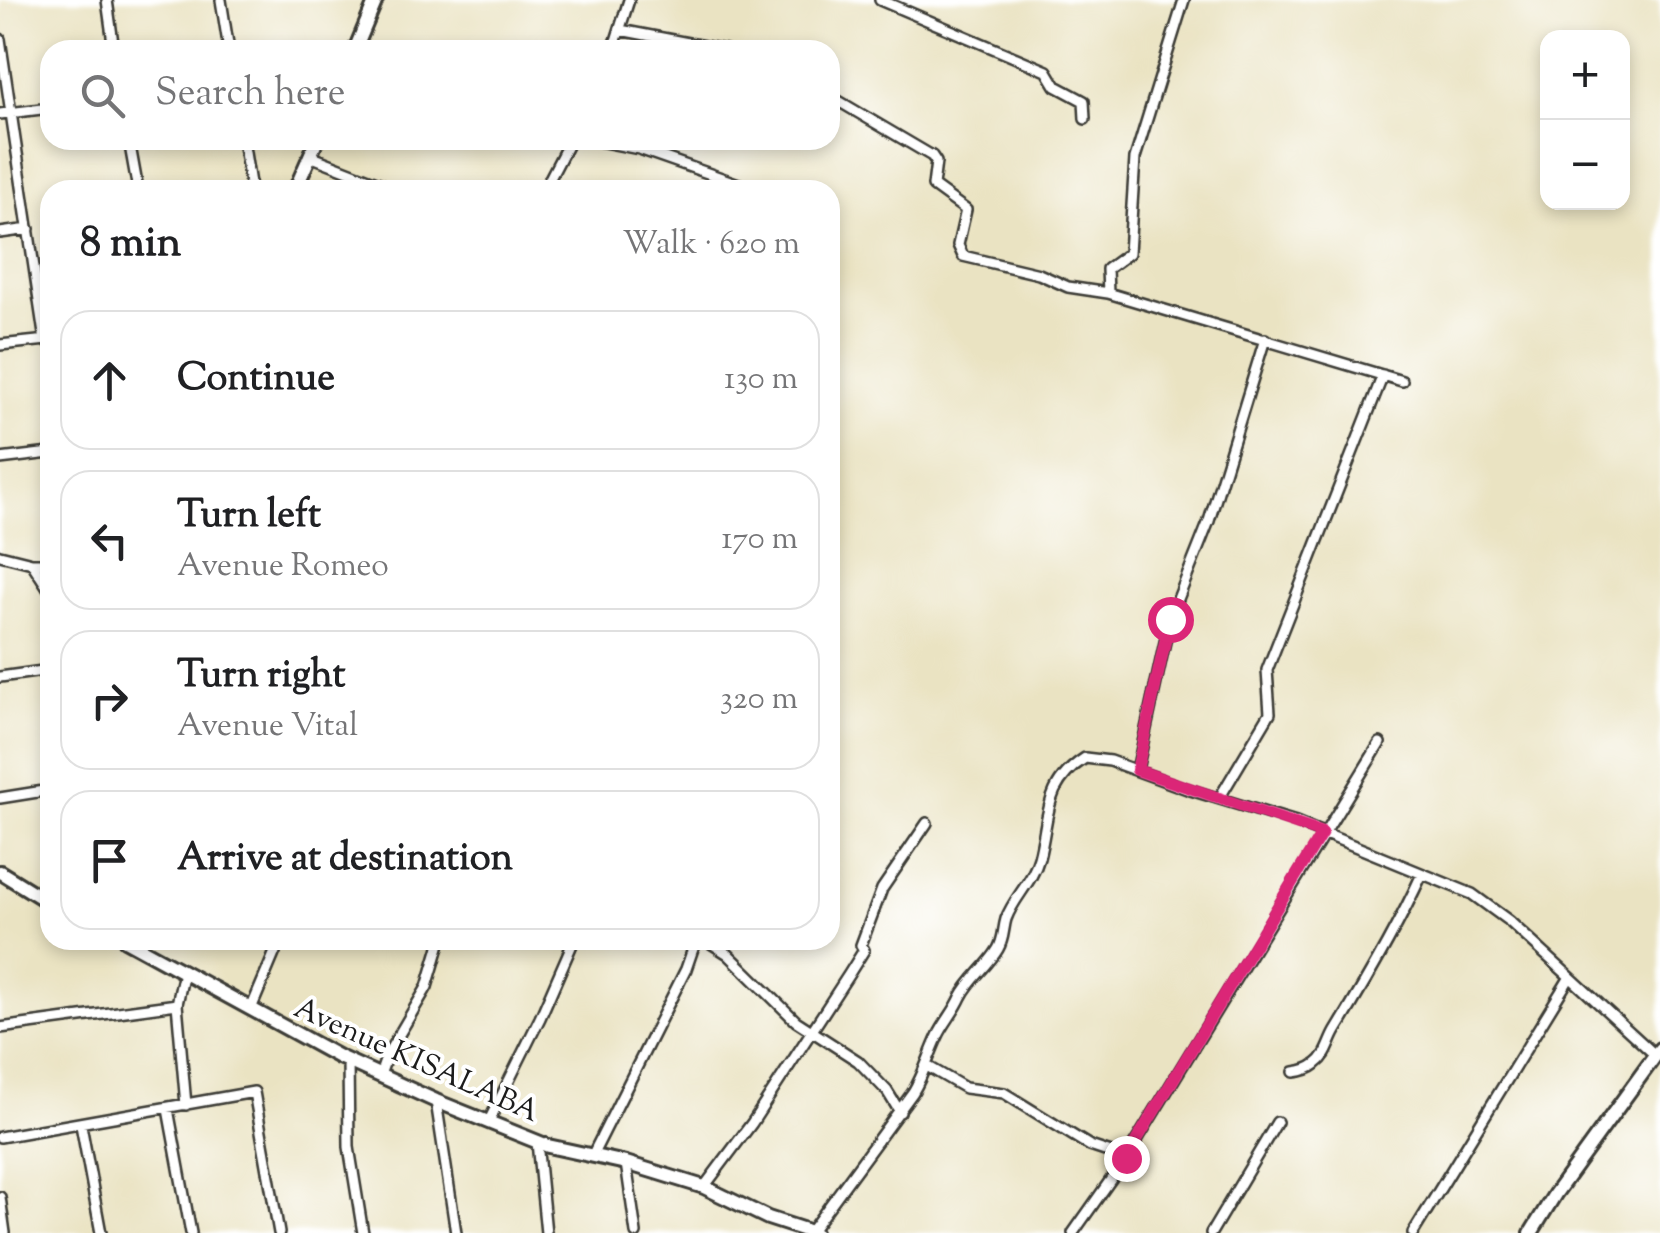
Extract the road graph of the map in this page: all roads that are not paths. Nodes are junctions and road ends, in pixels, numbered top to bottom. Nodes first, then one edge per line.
1 (107, 0) edge
2 (221, 0) edge
3 (376, 0) edge
4 (629, 0) edge
5 (880, 0) edge
6 (1184, 0) edge
7 (620, 30) junction
8 (0, 39) edge
9 (113, 40) edge
10 (227, 40) edge
11 (361, 40) edge
12 (617, 40) edge
13 (672, 40) edge
14 (840, 102) edge
15 (40, 109) edge
16 (13, 112) junction
17 (0, 114) edge
18 (1086, 119) dead end
19 (132, 150) edge
20 (245, 150) edge
21 (313, 150) edge
22 (565, 150) edge
23 (643, 150) edge
24 (310, 156) junction
25 (136, 180) edge
26 (249, 180) edge
27 (299, 180) edge
28 (371, 180) edge
29 (549, 180) edge
30 (728, 180) edge
31 (29, 229) junction
32 (0, 233) edge
33 (1108, 293) junction
34 (40, 297) edge
35 (1265, 339) junction
36 (40, 341) edge
37 (0, 344) edge
38 (1383, 375) junction
39 (1402, 381) dead end
40 (40, 454) edge
41 (0, 460) edge
42 (0, 555) edge
43 (32, 563) junction
44 (40, 563) edge
45 (40, 575) edge
46 (40, 671) edge
47 (0, 677) edge
48 (1380, 743) dead end
49 (1137, 770) junction
50 (40, 792) edge
51 (1220, 797) junction
52 (0, 798) edge
53 (927, 823) dead end
54 (1322, 833) junction
55 (0, 872) edge
56 (1422, 874) junction
57 (40, 896) edge
58 (143, 950) edge
59 (276, 950) edge
60 (437, 950) edge
61 (570, 950) edge
62 (693, 950) edge
63 (722, 950) edge
64 (184, 972) junction
65 (1570, 976) junction
66 (176, 1004) junction
67 (251, 1008) junction
68 (0, 1028) edge
69 (813, 1031) junction
70 (348, 1061) junction
71 (1656, 1061) edge
72 (927, 1066) junction
73 (1294, 1072) dead end
74 (380, 1074) junction
75 (436, 1101) junction
76 (186, 1105) junction
77 (168, 1108) junction
78 (900, 1112) junction
79 (488, 1122) junction
80 (1277, 1122) dead end
81 (81, 1125) junction
82 (0, 1137) edge
83 (537, 1142) junction
84 (592, 1154) junction
85 (1126, 1158) junction
86 (626, 1163) junction
87 (704, 1186) junction
88 (0, 1196) edge
89 (813, 1232) edge
90 (5, 1233) edge
91 (101, 1233) edge
92 (191, 1233) edge
93 (279, 1233) edge
94 (363, 1233) edge
95 (456, 1233) edge
96 (546, 1233) edge
97 (636, 1233) edge
98 (1074, 1233) edge
99 (1211, 1233) edge
100 (1413, 1233) edge
101 (1531, 1233) edge

1 - 9 street
2 - 10 street
3 - 11 street
4 - 7 street
5 - 18 street
6 - 33 street
7 - 12 street
7 - 13 street
8 - 16 street
14 - 33 street
15 - 16 street
16 - 17 street
16 - 31 street
19 - 25 street
20 - 26 street
21 - 24 street
22 - 29 street
23 - 30 street
24 - 27 street
24 - 28 street
31 - 32 street
31 - 34 street
33 - 35 street
35 - 38 street
35 - 49 street
36 - 37 street
38 - 39 street
38 - 51 street
40 - 41 street
42 - 43 street
43 - 44 street
43 - 45 street
46 - 47 street
48 - 54 street
49 - 51 street
49 - 72 street
50 - 52 street
51 - 54 street
53 - 69 street
54 - 56 street
54 - 85 street
55 - 57 street
56 - 65 street
56 - 73 street
58 - 64 street, Avenue KISALABA
59 - 67 street
60 - 74 street
61 - 79 street
62 - 84 street
63 - 69 street
64 - 66 street
64 - 67 street, Avenue KISALABA
65 - 71 street
65 - 100 street
66 - 68 street
66 - 76 street
67 - 70 street, Avenue KISALABA
69 - 78 street
69 - 87 street
70 - 74 street, Avenue KISALABA
70 - 94 street
71 - 101 street
72 - 78 street
72 - 85 street
74 - 75 street, Avenue KISALABA
75 - 79 street, Avenue KISALABA
75 - 95 street
76 - 77 street
76 - 93 street
77 - 81 street
77 - 92 street
78 - 89 street
79 - 83 street, Avenue KISALABA
80 - 99 street
81 - 82 street
81 - 91 street
83 - 84 street, Avenue KISALABA
83 - 96 street
84 - 86 street, Avenue KISALABA
85 - 98 street
86 - 87 street, Avenue KISALABA
86 - 97 street
87 - 89 street, Avenue KISALABA
88 - 90 street

